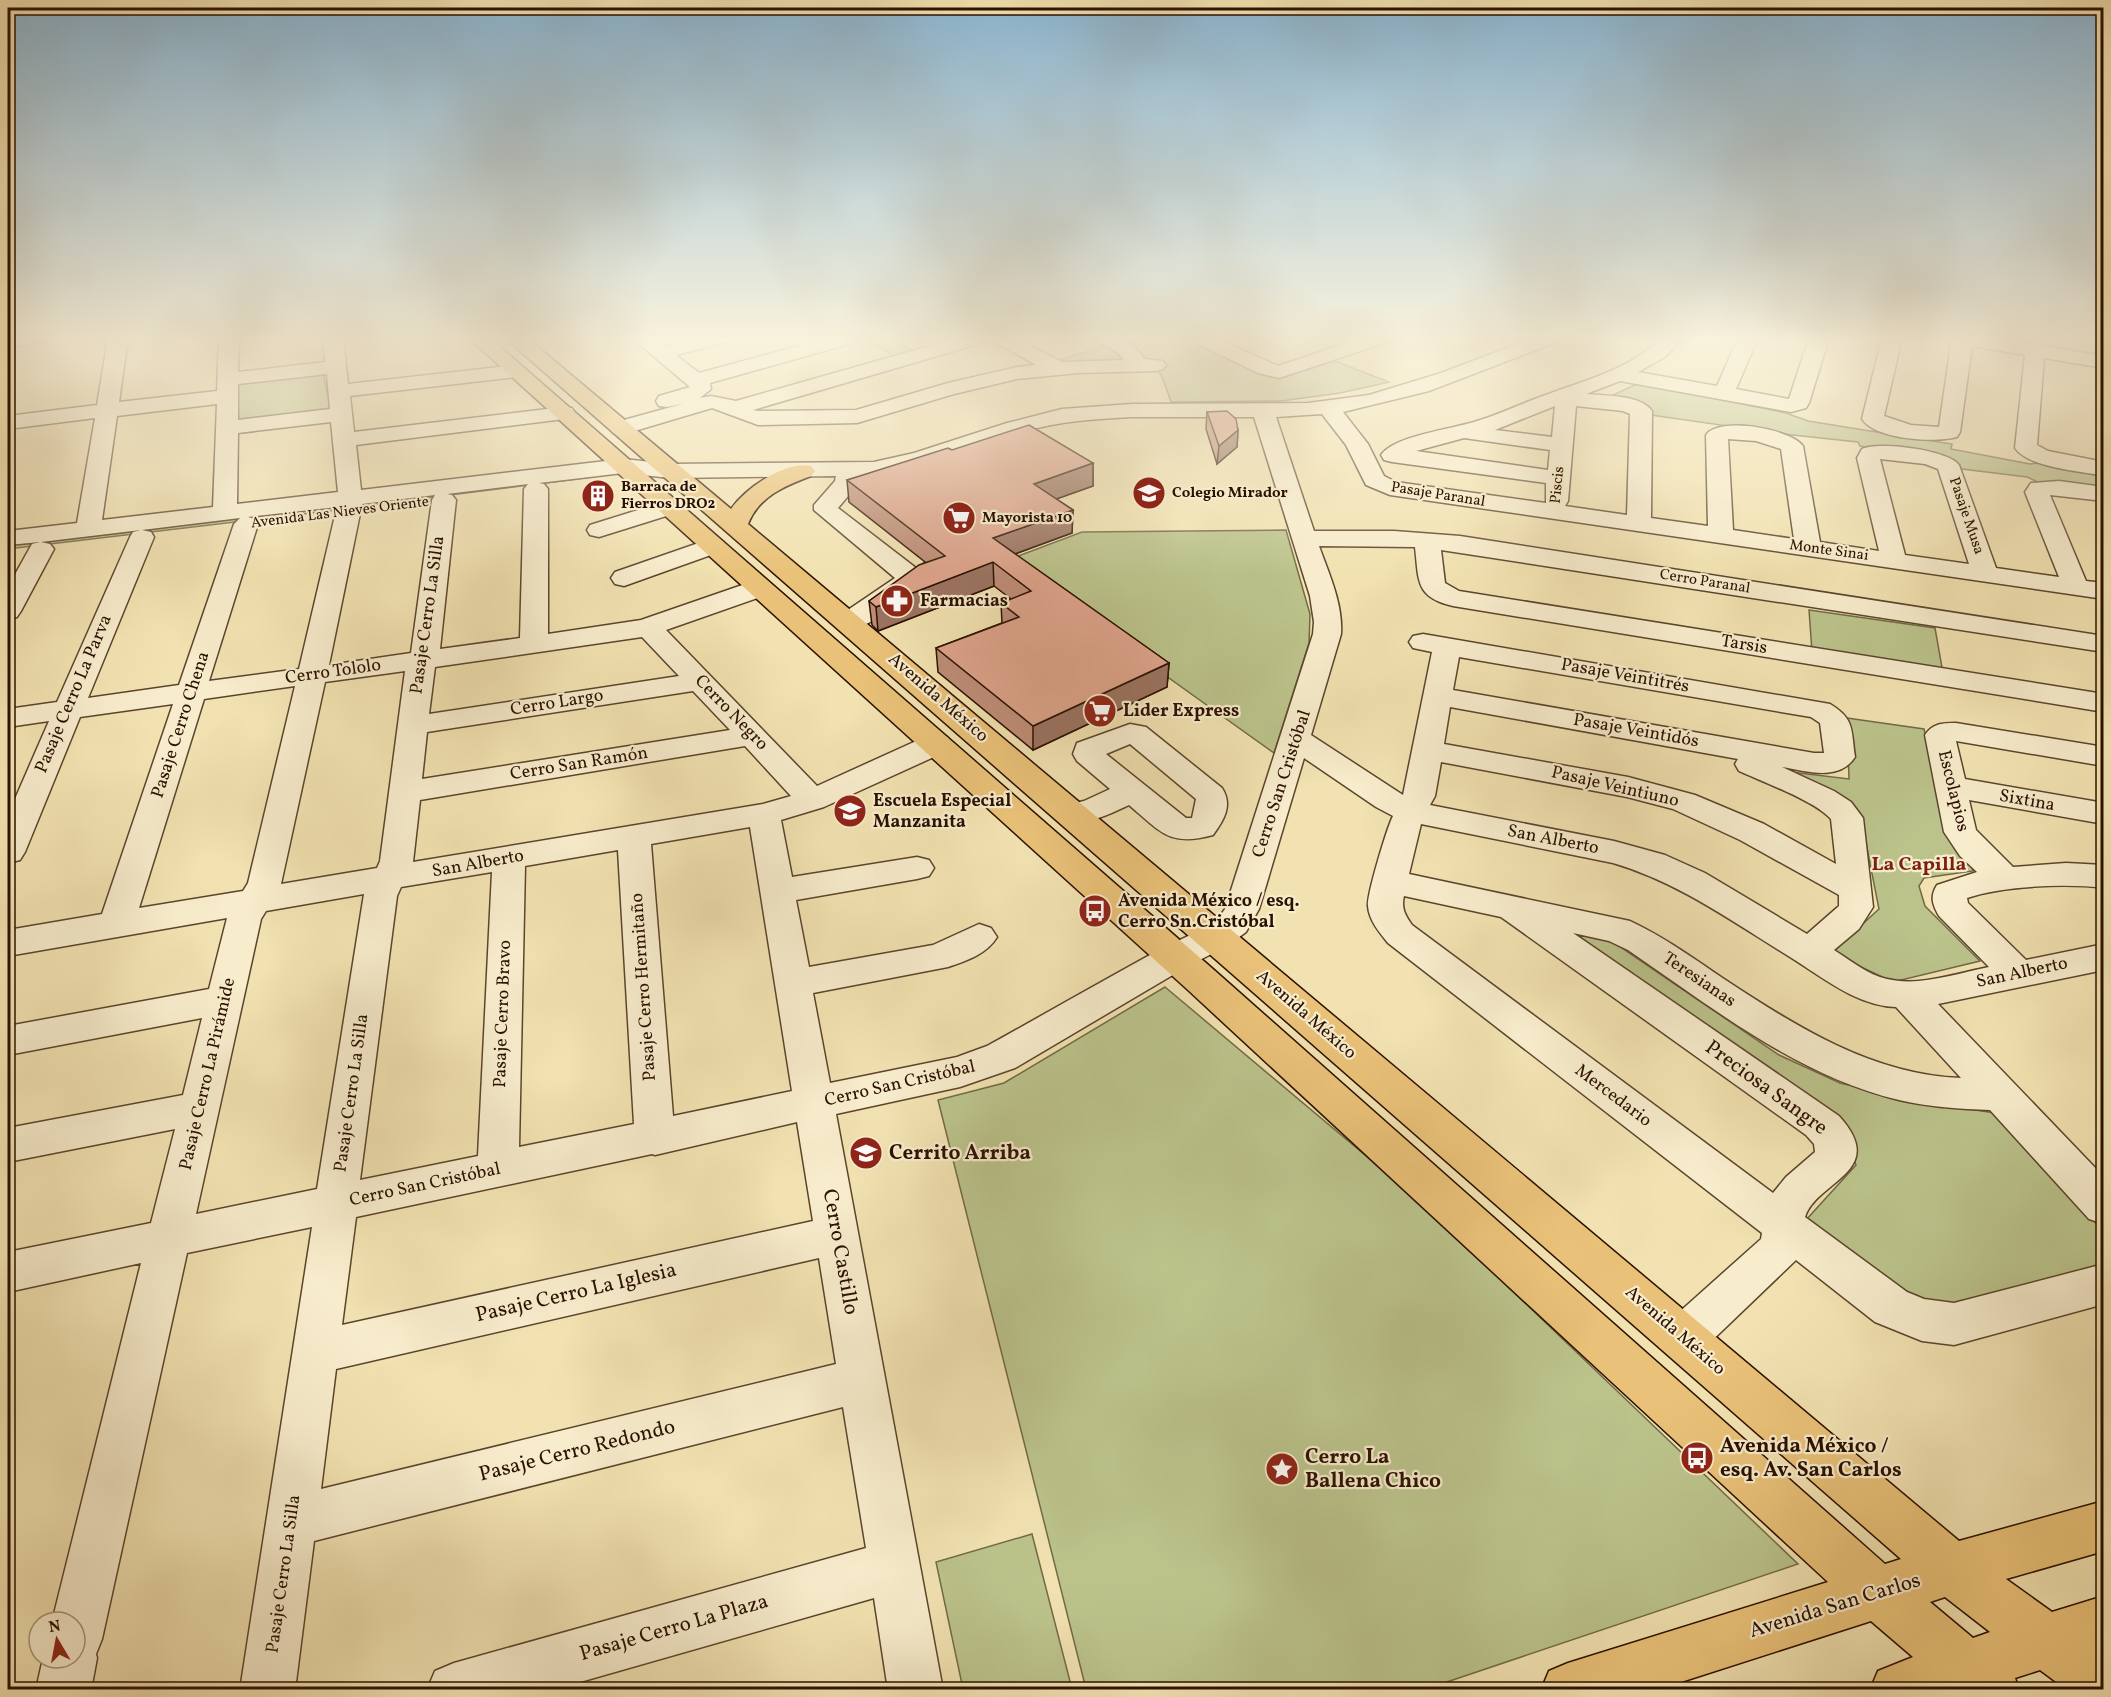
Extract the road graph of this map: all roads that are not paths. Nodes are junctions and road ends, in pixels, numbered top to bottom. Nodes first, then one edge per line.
1 (48, 417) edge
2 (106, 417) edge
3 (227, 417) edge
4 (315, 417) edge
5 (341, 417) edge
6 (530, 417) edge
7 (569, 417) edge
8 (608, 417) edge
9 (628, 417) edge
10 (637, 417) edge
11 (755, 417) edge
12 (798, 417) edge
13 (1058, 417) edge
14 (1265, 417) edge
15 (1336, 417) edge
16 (1506, 417) edge
17 (1565, 417) edge
18 (1641, 417) edge
19 (1872, 417) edge
20 (1951, 417) edge
21 (2029, 417) edge
22 (8, 422) edge
23 (614, 422) junction
24 (227, 428) junction
25 (1465, 432) junction
26 (344, 440) junction
27 (1562, 445) junction
28 (1361, 451) junction
29 (1392, 455) junction
30 (2103, 469) edge
31 (671, 471) junction
32 (803, 471) junction
33 (848, 471) junction
34 (629, 472) junction
35 (1558, 478) junction
36 (536, 489) junction
37 (2103, 494) edge
38 (444, 500) junction
39 (350, 505) junction
40 (670, 507) junction
41 (1566, 513) junction
42 (236, 518) junction
43 (1639, 523) junction
44 (88, 529) junction
45 (599, 530) dead end
46 (724, 535) junction
47 (1721, 535) junction
48 (142, 537) junction
49 (8, 538) edge
50 (1305, 539) junction
51 (1428, 541) junction
52 (1808, 548) junction
53 (40, 549) junction
54 (8, 553) edge
55 (1542, 557) junction
56 (1894, 560) junction
57 (1572, 562) junction
58 (1985, 574) junction
59 (624, 578) dead end
60 (2076, 586) junction
61 (760, 588) junction
62 (2103, 591) edge
63 (8, 610) edge
64 (849, 622) junction
65 (648, 627) junction
66 (534, 644) junction
67 (1435, 644) joint
68 (2103, 644) edge
69 (423, 660) junction
70 (312, 675) junction
71 (700, 681) junction
72 (192, 692) junction
73 (1438, 696) junction
74 (2103, 703) edge
75 (67, 710) junction
76 (8, 718) edge
77 (414, 725) junction
78 (752, 736) junction
79 (1296, 739) junction
80 (936, 744) junction
81 (1427, 750) junction
82 (2103, 758) edge
83 (1772, 765) junction
84 (38, 780) junction
85 (8, 784) edge
86 (1951, 787) junction
87 (406, 792) junction
88 (1141, 799) dead end
89 (813, 800) junction
90 (1412, 812) junction
91 (764, 814) junction
92 (2103, 814) edge
93 (1086, 825) junction
94 (634, 837) junction
95 (8, 852) edge
96 (1976, 852) junction
97 (508, 858) junction
98 (1127, 861) junction
99 (1071, 865) junction
100 (917, 868) dead end
101 (2070, 874) junction
102 (2103, 877) edge
103 (388, 879) junction
104 (2006, 880) junction
105 (1389, 881) junction
106 (1856, 890) junction
107 (778, 891) junction
108 (254, 902) junction
109 (1511, 907) junction
110 (116, 925) junction
111 (979, 937) dead end
112 (1215, 937) junction
113 (8, 944) edge
114 (1808, 951) junction
115 (1174, 957) junction
116 (2103, 957) edge
117 (2018, 974) junction
118 (794, 983) junction
119 (1907, 995) junction
120 (225, 1000) junction
121 (8, 1040) edge
122 (2000, 1095) junction
123 (814, 1104) junction
124 (200, 1108) junction
125 (655, 1138) junction
126 (8, 1145) edge
127 (498, 1170) junction
128 (336, 1203) junction
129 (2103, 1206) edge
130 (1784, 1226) junction
131 (837, 1234) junction
132 (170, 1238) junction
133 (8, 1272) edge
134 (2103, 1284) edge
135 (1683, 1338) junction
136 (315, 1352) junction
137 (862, 1380) junction
138 (291, 1521) junction
139 (2103, 1526) edge
140 (894, 1566) junction
141 (1952, 1569) junction
142 (1879, 1593) junction
143 (82, 1610) edge
144 (2103, 1622) edge
145 (2045, 1642) junction
146 (67, 1670) edge
147 (1979, 1679) edge
148 (2103, 1683) edge
149 (63, 1689) edge
150 (267, 1689) edge
151 (454, 1689) edge
152 (916, 1689) edge
153 (1568, 1689) edge
154 (1897, 1689) edge

1 - 22 street
2 - 44 street
3 - 24 street, Pasaje Cerro Chena
4 - 24 street
5 - 26 street, Pasaje Cerro La Pirámide
6 - 26 street
7 - 34 main road, Avenida México
8 - 23 main road, Avenida México
9 - 23 street
10 - 23 street
11 - 12 street
13 - 33 street, Avenida Las Nieves Oriente
14 - 50 street, Cerro San Cristóbal
15 - 28 street, Pasaje Paranal
16 - 25 street
17 - 27 street, Piscis
18 - 43 street
19 - 20 street
21 - 30 street
23 - 31 main road, Avenida México
24 - 42 street, Pasaje Cerro Chena
25 - 27 street
25 - 29 street
26 - 39 street, Pasaje Cerro La Pirámide
27 - 35 street, Piscis
28 - 29 street
28 - 41 street, Pasaje Paranal
29 - 35 street
31 - 32 street, Avenida Las Nieves Oriente
31 - 34 street, Avenida Las Nieves Oriente
31 - 46 main road, Avenida México
32 - 33 street, Avenida Las Nieves Oriente
32 - 46 main road
33 - 64 street
34 - 36 street, Avenida Las Nieves Oriente
34 - 39 street, Avenida Las Nieves Oriente
34 - 40 main road, Avenida México
35 - 41 street, Piscis
36 - 38 street, Avenida Las Nieves Oriente
36 - 66 street
37 - 60 street
38 - 39 street, Avenida Las Nieves Oriente
38 - 69 street, Pasaje Cerro La Silla
39 - 42 street, Avenida Las Nieves Oriente
39 - 70 street, Pasaje Cerro La Pirámide
40 - 45 street
40 - 46 main road, Avenida México
41 - 43 street, Monte Sinai
41 - 55 street, Piscis
41 - 57 street, Piscis
42 - 44 street, Avenida Las Nieves Oriente
42 - 48 street, Avenida Las Nieves Oriente
42 - 72 street, Pasaje Cerro Chena
43 - 47 street, Monte Sinai
44 - 49 street, Avenida Las Nieves Oriente
46 - 59 street
46 - 61 main road, Avenida México
46 - 64 main road, Avenida México
47 - 52 street, Monte Sinai
47 - 52 street
48 - 53 street, Avenida Las Nieves Oriente
48 - 75 street, Pasaje Cerro La Parva
50 - 51 street, Cerro Paranal
50 - 79 street, Cerro San Cristóbal
51 - 55 street, Cerro Paranal
51 - 74 street, Tarsis
52 - 56 street, Monte Sinai
53 - 54 street, Avenida Las Nieves Oriente
53 - 63 street
55 - 57 street, Cerro Paranal
56 - 58 street, Monte Sinai
56 - 58 street, Pasaje Musa
57 - 68 street, Cerro Paranal
58 - 60 street, Monte Sinai
60 - 62 street, Monte Sinai
61 - 65 street, Cerro Tololo
61 - 80 main road, Avenida México
64 - 93 main road, Avenida México
65 - 66 street, Cerro Tololo
65 - 71 street, Cerro Negro
66 - 69 street, Cerro Tololo
67 - 73 street, Mercedario
67 - 83 street, Pasaje Veintitrés
69 - 70 street, Cerro Tololo
69 - 77 street, Pasaje Cerro La Silla
70 - 72 street, Cerro Tololo
70 - 108 street, Pasaje Cerro La Pirámide
71 - 77 street, Cerro Largo
71 - 78 street, Cerro Negro
72 - 75 street, Cerro Tololo
72 - 110 street, Pasaje Cerro Chena
73 - 81 street, Mercedario
73 - 83 street, Pasaje Veintidós
75 - 76 street, Cerro Tololo
75 - 84 street, Pasaje Cerro La Parva
77 - 87 street, Pasaje Cerro La Silla
78 - 87 street, Cerro San Ramón
78 - 89 street, Cerro Negro
79 - 90 street, San Alberto
79 - 112 street, Cerro San Cristóbal
80 - 89 street, San Alberto
80 - 99 main road, Avenida México
81 - 90 street, Mercedario
81 - 106 street, Pasaje Veintiuno
82 - 86 street, Escolapios
83 - 106 street
84 - 85 street
84 - 95 street, Pasaje Cerro La Parva
86 - 92 street, Sixtina
86 - 96 street, Escolapios
87 - 103 street, Pasaje Cerro La Silla
88 - 93 street
89 - 91 street, San Alberto
90 - 105 street, Mercedario
90 - 114 street, San Alberto
91 - 94 street, San Alberto
91 - 107 street, Cerro Castillo
93 - 98 main road, Avenida México
94 - 97 street, San Alberto
94 - 125 street, Pasaje Cerro Hermitaño
96 - 101 street
96 - 104 street, Escolapios
97 - 103 street, San Alberto
97 - 127 street, Pasaje Cerro Bravo
98 - 99 main road
98 - 112 main road, Avenida México
99 - 115 main road, Avenida México
100 - 107 street
101 - 102 street
101 - 104 street
103 - 108 street, San Alberto
103 - 128 street, Pasaje Cerro La Silla
104 - 117 street
105 - 109 street, Teresianas
105 - 130 street, Mercedario
106 - 114 street
107 - 118 street, Cerro Castillo
108 - 110 street, San Alberto
108 - 120 street, Pasaje Cerro La Pirámide
109 - 122 street, Teresianas
109 - 130 street, Preciosa Sangre
110 - 113 street, San Alberto
111 - 118 street
112 - 115 street, Cerro San Cristóbal
112 - 135 main road, Avenida México
114 - 119 street, San Alberto
115 - 123 street, Cerro San Cristóbal
115 - 142 main road, Avenida México
116 - 117 street, San Alberto
117 - 119 street, San Alberto
118 - 123 street, Cerro Castillo
119 - 122 street
120 - 121 street
120 - 124 street, Pasaje Cerro La Pirámide
122 - 129 street
123 - 125 street, Cerro San Cristóbal
123 - 131 street, Cerro Castillo
124 - 126 street
124 - 132 street, Pasaje Cerro La Pirámide
125 - 127 street, Cerro San Cristóbal
127 - 128 street, Cerro San Cristóbal
128 - 132 street, Cerro San Cristóbal
128 - 136 street, Pasaje Cerro La Silla
130 - 134 street, Mercedario
130 - 135 street, Preciosa Sangre
131 - 136 street, Pasaje Cerro La Iglesia
131 - 137 street, Cerro Castillo
132 - 133 street, Cerro San Cristóbal
132 - 143 street, Pasaje Cerro La Pirámide
135 - 141 main road, Avenida México
136 - 138 street, Pasaje Cerro La Silla
137 - 138 street, Pasaje Cerro Redondo
137 - 140 street, Cerro Castillo
138 - 150 street, Pasaje Cerro La Silla
139 - 141 main road, Avenida San Carlos
140 - 151 street, Pasaje Cerro La Plaza
140 - 152 street, Cerro Castillo
141 - 142 main road, Avenida San Carlos
141 - 145 main road, Avenida México
142 - 147 main road, Avenida México
142 - 153 main road, Avenida San Carlos
144 - 145 main road
145 - 147 main road
145 - 148 main road, Avenida México
146 - 149 street
147 - 154 main road

